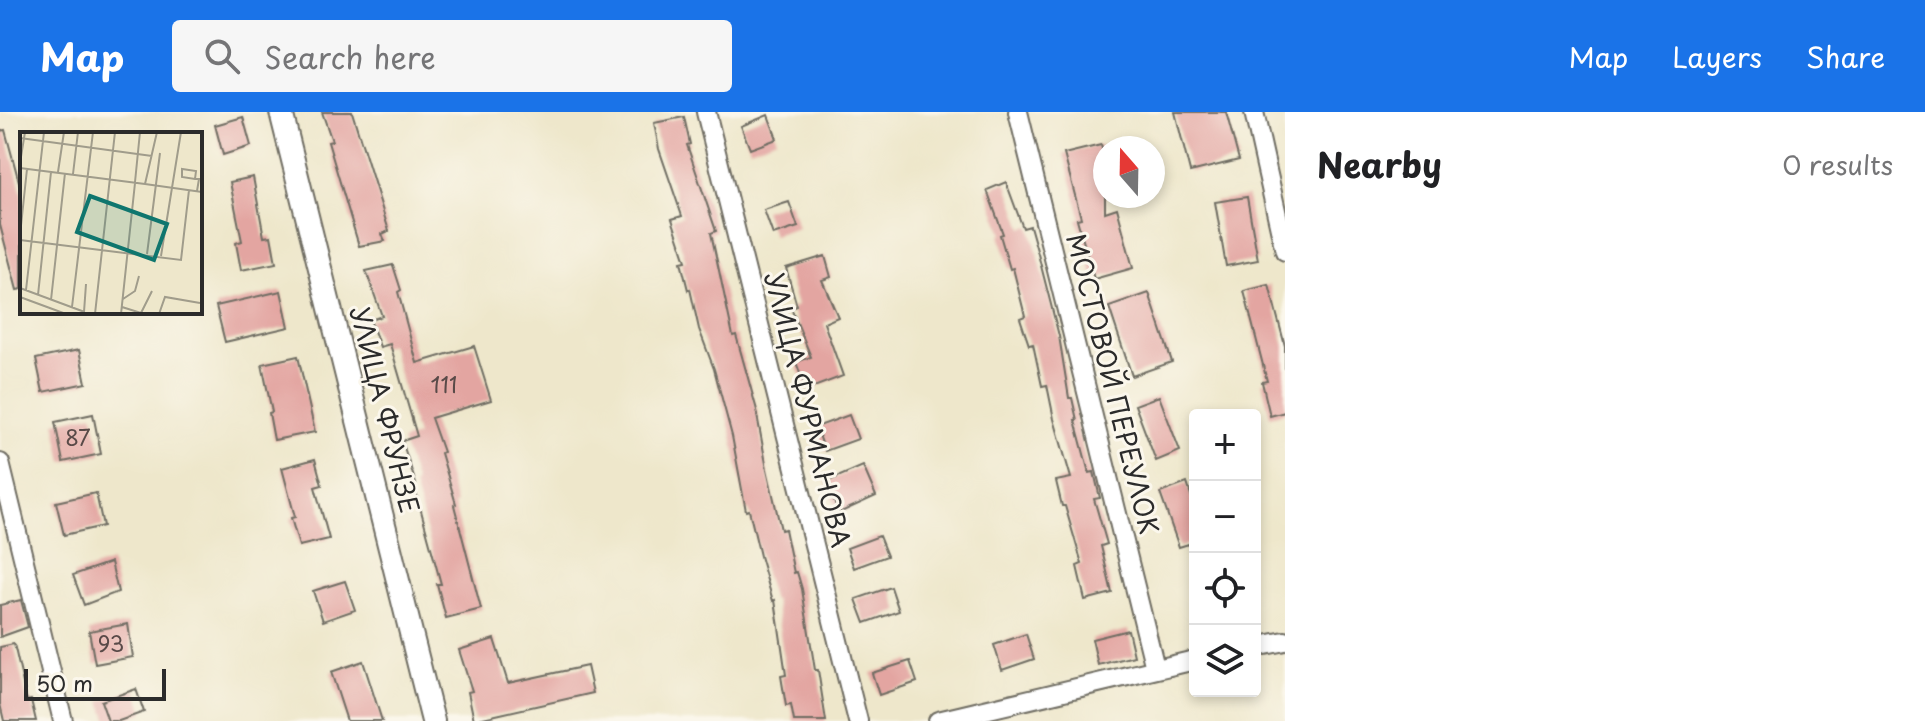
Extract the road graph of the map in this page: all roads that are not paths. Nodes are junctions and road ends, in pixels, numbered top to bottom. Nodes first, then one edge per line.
1 (281, 112) edge
2 (706, 112) edge
3 (1018, 112) edge
4 (1254, 112) edge
5 (1285, 251) edge
6 (0, 463) edge
7 (1285, 641) edge
8 (1261, 646) edge
9 (1189, 661) edge
10 (1155, 668) junction
11 (63, 721) edge
12 (433, 721) edge
13 (858, 721) edge
14 (938, 721) edge

1 - 12 street, УЛИЦА ФРУНЗЕ
2 - 13 street, УЛИЦА ФУРМАНОВА
3 - 10 street, МОСТОВОЙ ПЕРЕУЛОК
4 - 5 street
6 - 11 street
7 - 8 street
9 - 10 street
10 - 14 street

